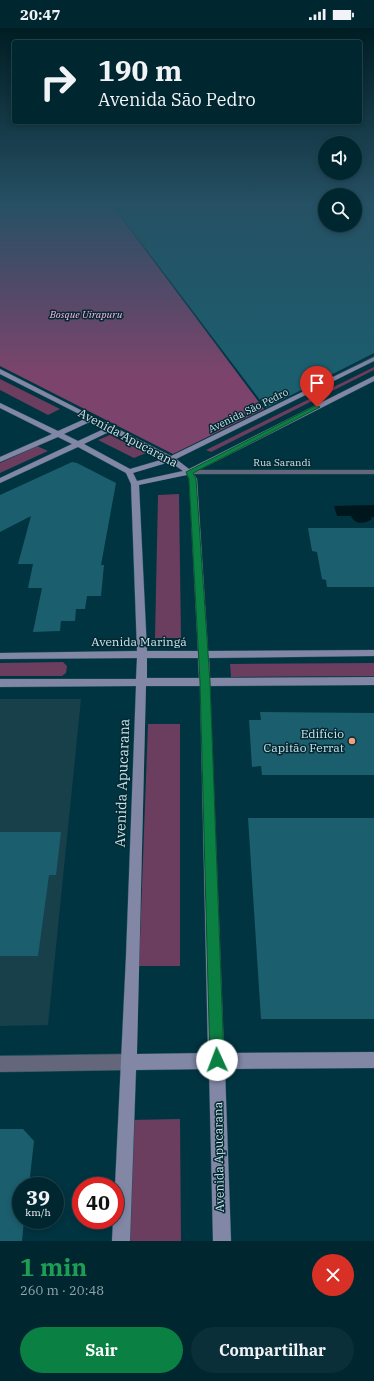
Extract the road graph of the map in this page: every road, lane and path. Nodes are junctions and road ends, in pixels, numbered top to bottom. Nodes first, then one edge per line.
1 (374, 359) edge
2 (0, 371) edge
3 (374, 378) edge
4 (0, 405) edge
5 (94, 418) junction
6 (112, 428) junction
7 (56, 434) junction
8 (78, 445) junction
9 (172, 459) junction
10 (0, 460) edge
11 (129, 472) junction
12 (189, 472) junction
13 (374, 472) edge
14 (0, 481) edge
15 (135, 484) junction
16 (374, 653) edge
17 (202, 654) junction
18 (142, 655) junction
19 (0, 656) edge
20 (374, 681) edge
21 (141, 682) junction
22 (205, 682) junction
23 (0, 683) edge
24 (217, 1060) junction
25 (374, 1060) edge
26 (128, 1062) junction
27 (0, 1064) edge
28 (121, 1241) edge
29 (222, 1241) edge

1 - 9 street, Avenida São Pedro
2 - 5 street, Avenida Apucarana
3 - 12 street
4 - 7 street
5 - 6 street, Avenida Apucarana
5 - 7 street
6 - 8 street
6 - 9 street, Avenida Apucarana
7 - 8 street
7 - 10 street
8 - 11 street
8 - 14 street
9 - 11 street, Avenida São Pedro
9 - 12 street, Avenida Apucarana
11 - 15 street, Avenida Apucarana
12 - 13 street, Rua Sarandi
12 - 15 street
12 - 17 street, Avenida Apucarana
15 - 18 street, Avenida Apucarana
16 - 17 street, Avenida Maringá
17 - 18 street, Avenida Maringá
17 - 22 street, Avenida Apucarana
18 - 19 street, Avenida Maringá
18 - 21 street, Avenida Apucarana
20 - 22 street
21 - 22 street
21 - 23 street
21 - 26 street, Avenida Apucarana
22 - 24 street, Avenida Apucarana
24 - 25 street
24 - 26 street
24 - 29 street, Avenida Apucarana
26 - 27 street
26 - 28 street, Avenida Apucarana

